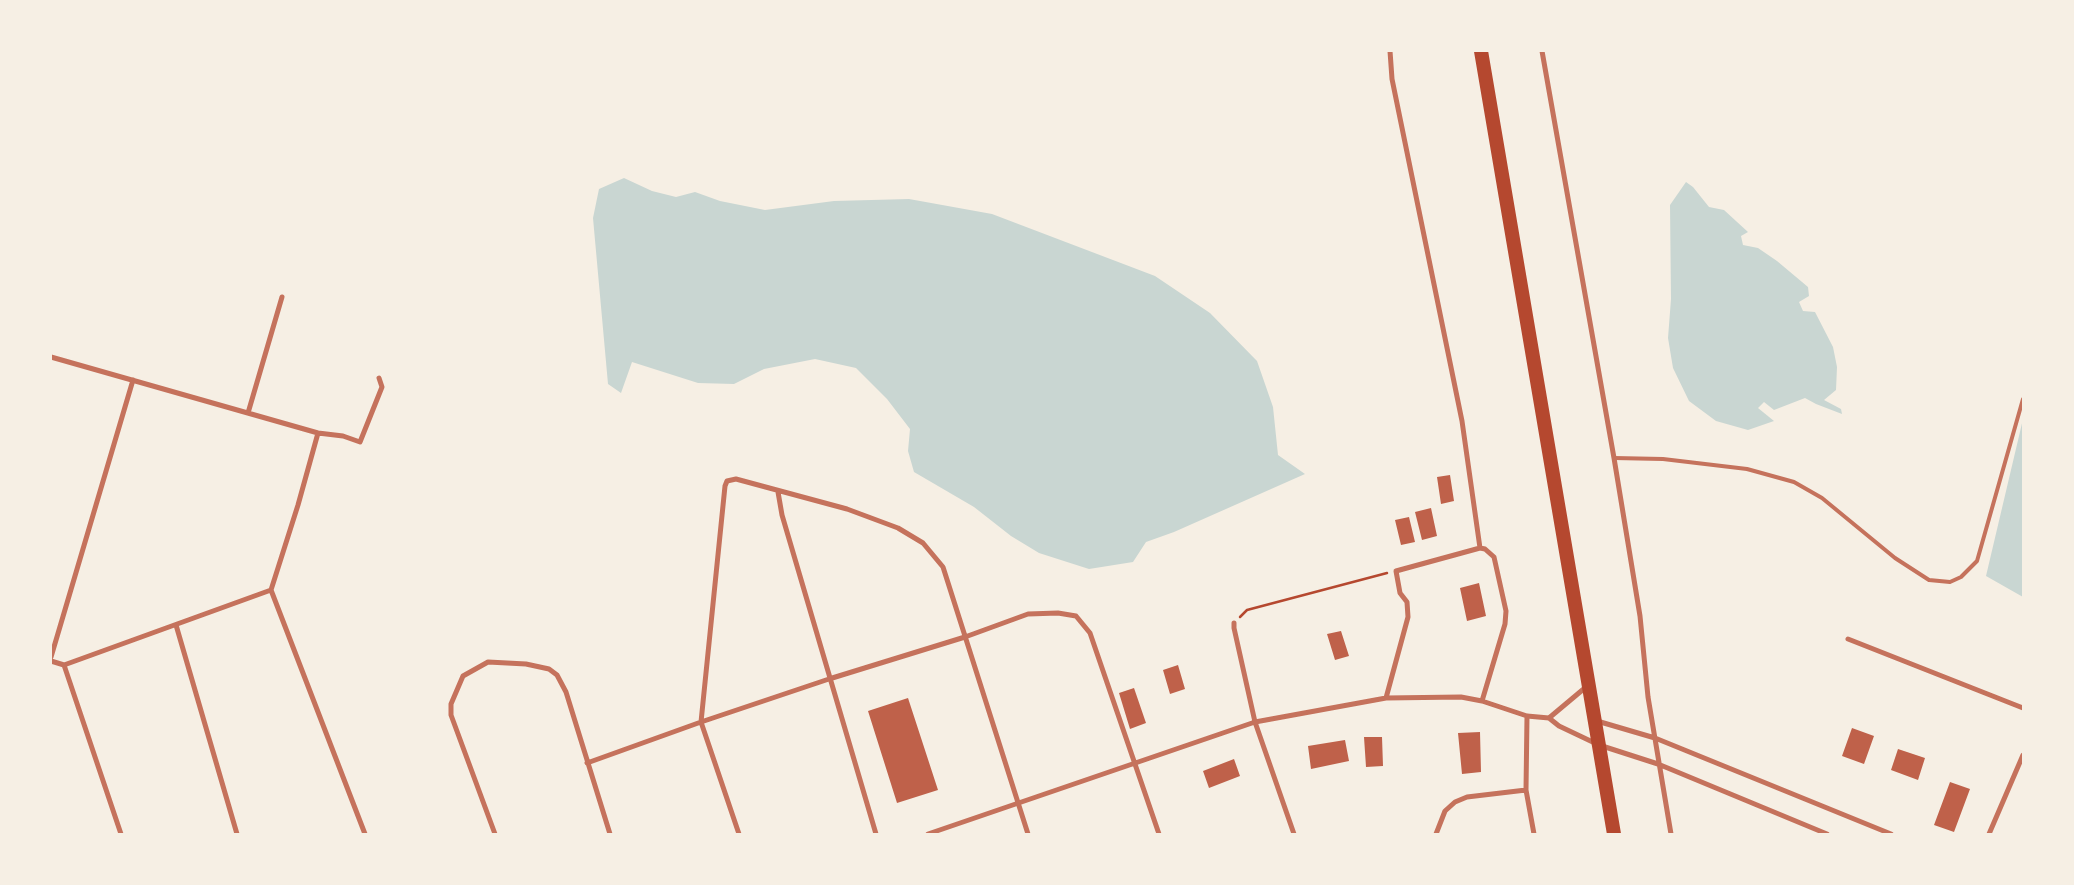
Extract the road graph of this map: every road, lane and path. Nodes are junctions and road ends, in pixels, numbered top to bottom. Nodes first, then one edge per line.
1 (1390, 51) edge
2 (1482, 51) edge
3 (1542, 51) edge
4 (282, 296) dead end
5 (51, 356) edge
6 (379, 378) dead end
7 (133, 380) junction
8 (2023, 399) edge
9 (248, 413) junction
10 (318, 433) junction
11 (1614, 458) junction
12 (778, 492) junction
13 (1480, 548) junction
14 (1396, 571) junction
15 (271, 590) junction
16 (1234, 622) joint
17 (176, 625) junction
18 (965, 638) junction
19 (1848, 639) dead end
20 (51, 657) edge
21 (51, 662) edge
22 (64, 665) junction
23 (829, 679) junction
24 (1589, 685) junction
25 (1386, 698) junction
26 (1482, 701) junction
27 (2023, 708) edge
28 (1527, 716) junction
29 (1549, 718) junction
30 (1596, 720) junction
31 (701, 722) junction
32 (1255, 722) junction
33 (1655, 738) junction
34 (1599, 745) junction
35 (2023, 755) edge
36 (1136, 762) junction
37 (587, 763) junction
38 (1658, 764) junction
39 (1526, 790) junction
40 (1018, 803) junction
41 (121, 834) edge
42 (237, 834) edge
43 (365, 834) edge
44 (495, 834) edge
45 (610, 834) edge
46 (739, 834) edge
47 (876, 834) edge
48 (928, 834) edge
49 (1028, 834) edge
50 (1159, 834) edge
51 (1294, 834) edge
52 (1436, 834) edge
53 (1534, 834) edge
54 (1614, 834) edge
55 (1671, 834) edge
56 (1827, 834) edge
57 (1891, 834) edge
58 (1989, 834) edge

1 - 13 street
2 - 24 highway
3 - 11 street
4 - 9 street
5 - 7 street
6 - 10 street
7 - 9 street
7 - 20 street
8 - 11 lane
9 - 10 street
10 - 15 street
11 - 33 street
12 - 18 street
12 - 23 street
12 - 31 street
13 - 14 street
13 - 26 street
14 - 16 path
14 - 25 street
15 - 17 street
15 - 43 street
16 - 32 street
17 - 22 street
17 - 42 street
18 - 23 street
18 - 36 street
18 - 40 street
19 - 27 street
21 - 22 street
22 - 41 street
23 - 31 street
23 - 47 street
24 - 29 street
24 - 30 highway
25 - 26 street
25 - 32 street
26 - 28 street
28 - 29 street
28 - 39 street
29 - 34 street
30 - 33 street
30 - 34 highway
31 - 37 street
31 - 46 street
32 - 36 street
32 - 51 street
33 - 38 street
33 - 57 street
34 - 38 street
34 - 54 highway
35 - 58 street
36 - 40 street
36 - 50 street
37 - 44 street
37 - 45 street
38 - 55 street
38 - 56 street
39 - 52 street
39 - 53 street
40 - 48 street
40 - 49 street

